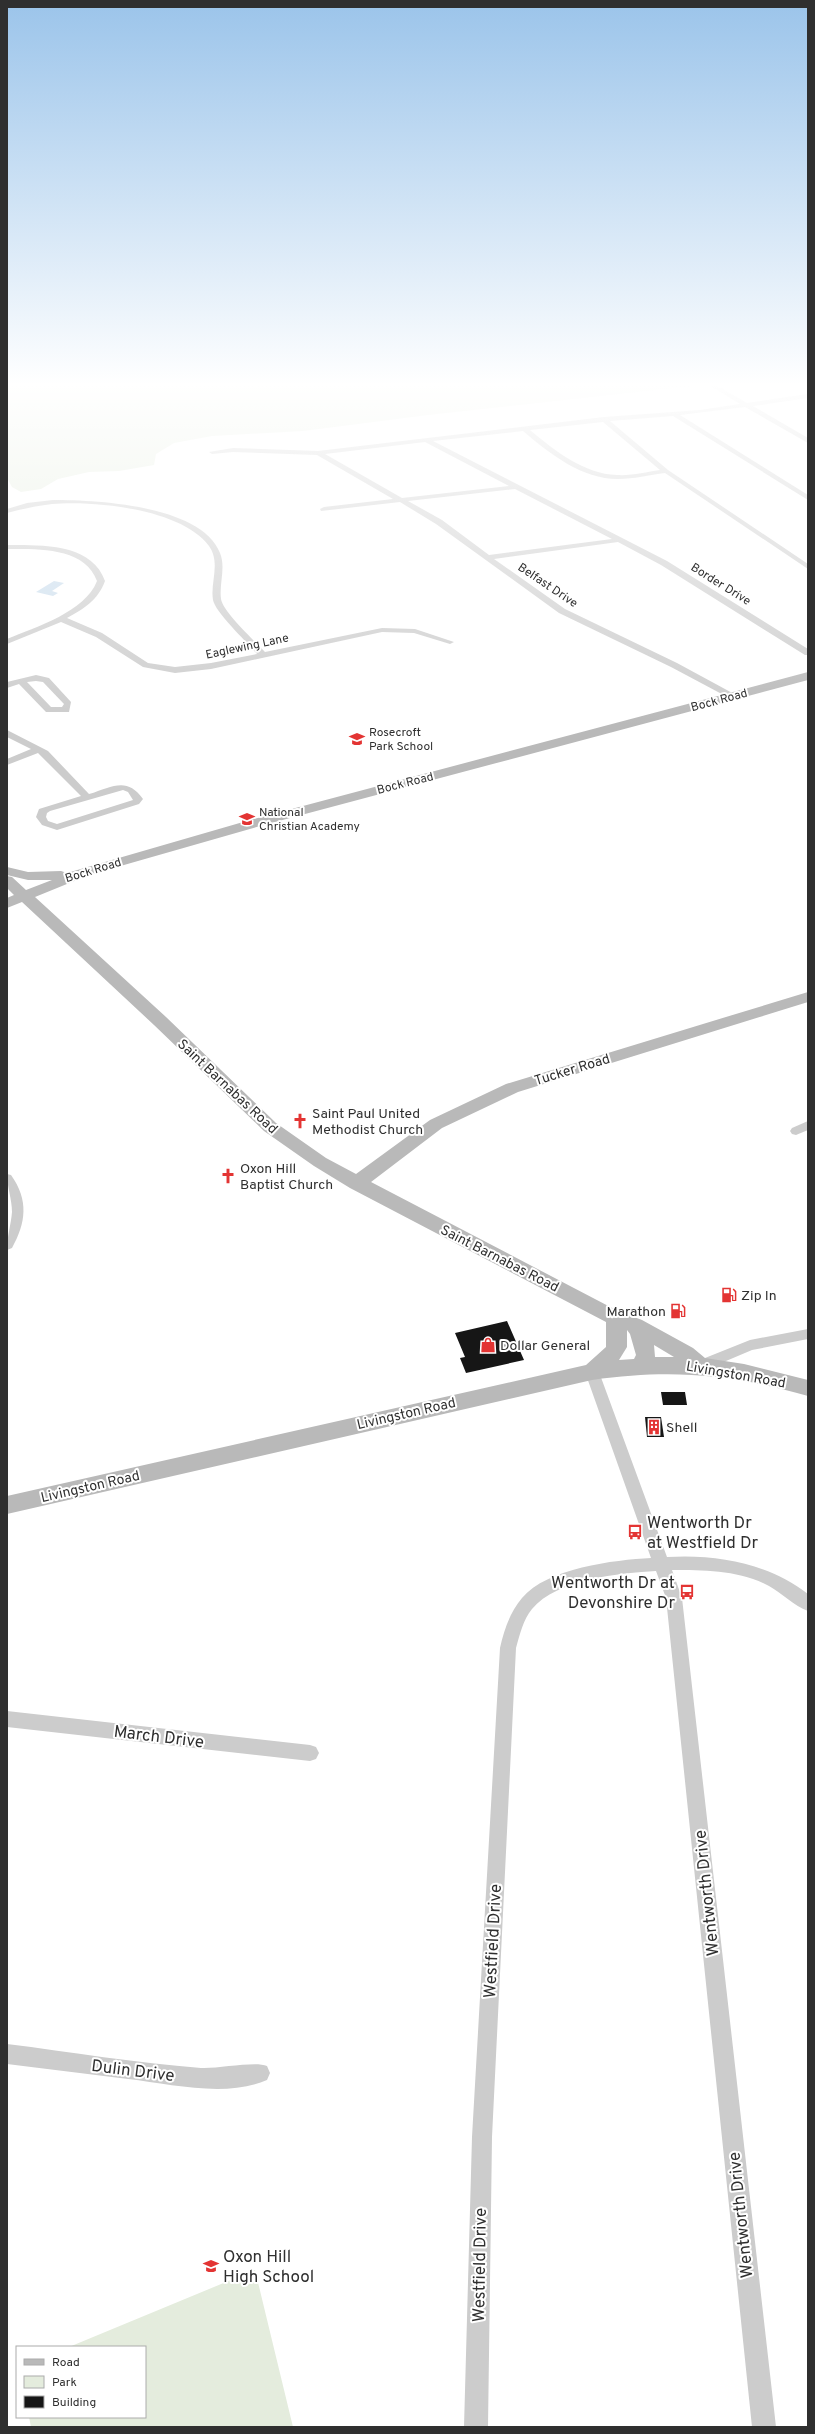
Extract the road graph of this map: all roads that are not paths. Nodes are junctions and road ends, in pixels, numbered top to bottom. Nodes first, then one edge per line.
1 (414, 499) edge
2 (539, 499) edge
3 (707, 499) edge
4 (401, 500) junction
5 (324, 510) dead end
6 (7, 511) edge
7 (620, 540) junction
8 (7, 547) edge
9 (489, 557) junction
10 (808, 567) edge
11 (59, 618) junction
12 (7, 642) edge
13 (450, 642) dead end
14 (808, 653) edge
15 (264, 655) junction
16 (808, 676) edge
17 (20, 681) junction
18 (7, 685) edge
19 (733, 697) junction
20 (9, 735) edge
21 (39, 749) junction
22 (7, 762) edge
23 (88, 797) junction
24 (7, 871) edge
25 (84, 872) junction
26 (7, 880) edge
27 (23, 895) junction
28 (7, 903) edge
29 (808, 997) edge
30 (808, 1125) edge
31 (796, 1131) dead end
32 (7, 1178) edge
33 (357, 1183) junction
34 (7, 1245) edge
35 (621, 1321) junction
36 (808, 1334) edge
37 (640, 1366) junction
38 (700, 1366) junction
39 (592, 1372) junction
40 (808, 1388) edge
41 (7, 1505) edge
42 (662, 1563) junction
43 (808, 1604) edge
44 (7, 1719) edge
45 (310, 1753) dead end
46 (7, 2054) edge
47 (260, 2073) dead end
48 (476, 2427) edge
49 (764, 2427) edge

1 - 4 street
2 - 7 street, Border Drive
3 - 10 street
4 - 5 street
4 - 9 street, Belfast Drive
6 - 15 street
7 - 9 street
7 - 14 street, Border Drive
8 - 11 street
9 - 19 street, Belfast Drive
11 - 12 street
11 - 15 street, Eaglewing Lane
13 - 15 street, Eaglewing Lane
16 - 19 main road, Bock Road
17 - 17 street
17 - 18 street
19 - 25 main road, Bock Road
20 - 21 street
21 - 22 street
21 - 23 street
23 - 23 street
24 - 25 main road
25 - 27 main road, Bock Road
26 - 27 main road, Saint Barnabas Road
27 - 28 main road, Bock Road
27 - 33 main road, Saint Barnabas Road
29 - 33 main road, Tucker Road
30 - 31 street
32 - 34 street
33 - 35 main road, Saint Barnabas Road
35 - 37 main road, Saint Barnabas Road
35 - 38 main road
35 - 39 main road
36 - 38 street
37 - 38 main road, Livingston Road
37 - 39 main road, Livingston Road
38 - 40 main road, Livingston Road
39 - 41 main road, Livingston Road
39 - 42 street, Wentworth Drive
42 - 43 street, Westfield Drive
42 - 48 street, Westfield Drive
42 - 49 street, Wentworth Drive
44 - 45 street, March Drive
46 - 47 street, Dulin Drive

